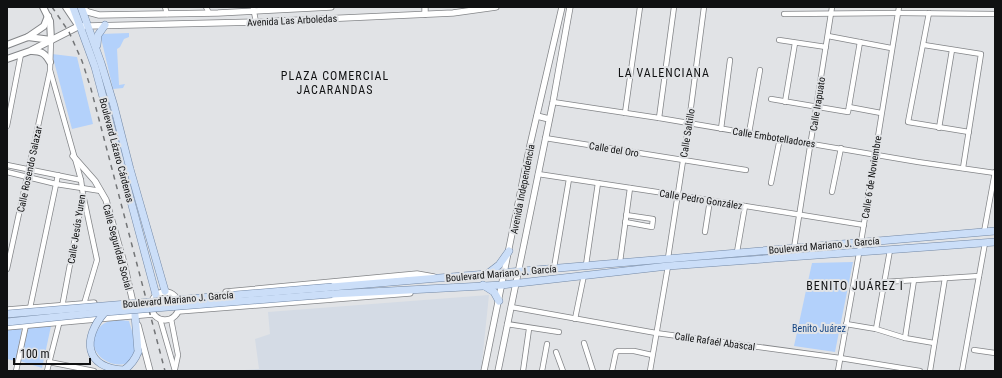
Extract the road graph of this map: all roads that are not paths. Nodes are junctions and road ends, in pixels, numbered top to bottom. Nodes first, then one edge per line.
1 (43, 7) edge
2 (66, 7) edge
3 (73, 7) edge
4 (81, 7) edge
5 (165, 7) edge
6 (206, 7) edge
7 (330, 7) edge
8 (425, 7) edge
9 (496, 7) edge
10 (562, 7) edge
11 (570, 7) edge
12 (640, 7) edge
13 (674, 7) edge
14 (704, 7) edge
15 (832, 7) edge
16 (899, 7) edge
17 (310, 8) edge
18 (254, 9) edge
19 (209, 13) junction
20 (218, 13) junction
21 (898, 13) junction
22 (167, 14) junction
23 (425, 14) junction
24 (784, 14) dead end
25 (831, 14) junction
26 (929, 14) junction
27 (995, 14) edge
28 (48, 16) junction
29 (256, 22) junction
30 (219, 23) junction
31 (105, 25) junction
32 (79, 26) junction
33 (88, 26) junction
34 (828, 36) junction
35 (28, 37) junction
36 (51, 40) junction
37 (779, 40) dead end
38 (860, 42) junction
39 (795, 43) junction
40 (7, 45) edge
41 (924, 45) junction
42 (552, 46) junction
43 (96, 47) junction
44 (563, 47) junction
45 (826, 48) junction
46 (891, 48) junction
47 (952, 50) junction
48 (30, 51) junction
49 (21, 54) junction
50 (7, 59) edge
51 (730, 60) dead end
52 (50, 62) junction
53 (50, 70) junction
54 (760, 70) dead end
55 (770, 99) dead end
56 (553, 102) junction
57 (785, 102) junction
58 (816, 107) junction
59 (849, 107) junction
60 (625, 112) junction
61 (881, 113) junction
62 (536, 116) junction
63 (659, 118) junction
64 (549, 119) junction
65 (688, 122) junction
66 (7, 126) edge
67 (111, 127) junction
68 (939, 128) junction
69 (721, 129) junction
70 (969, 132) junction
71 (749, 133) junction
72 (122, 138) junction
73 (546, 138) junction
74 (780, 138) junction
75 (810, 144) junction
76 (841, 148) junction
77 (874, 154) junction
78 (73, 156) junction
79 (682, 160) junction
80 (7, 165) edge
81 (963, 168) junction
82 (29, 170) junction
83 (746, 170) dead end
84 (7, 172) edge
85 (995, 173) edge
86 (538, 174) junction
87 (58, 175) junction
88 (27, 178) junction
89 (75, 179) junction
90 (569, 179) junction
91 (81, 180) junction
92 (598, 183) junction
93 (771, 183) dead end
94 (56, 184) junction
95 (74, 186) junction
96 (82, 188) junction
97 (630, 188) junction
98 (101, 191) junction
99 (832, 192) dead end
100 (83, 195) junction
101 (677, 195) junction
102 (710, 200) junction
103 (745, 206) junction
104 (626, 215) junction
105 (799, 215) junction
106 (626, 222) junction
107 (864, 225) junction
108 (995, 231) edge
109 (705, 232) dead end
110 (984, 232) junction
111 (861, 242) junction
112 (995, 242) edge
113 (985, 243) junction
114 (794, 248) junction
115 (890, 250) junction
116 (510, 251) junction
117 (737, 252) junction
118 (859, 252) junction
119 (8, 256) edge
120 (668, 258) junction
121 (620, 262) junction
122 (586, 265) junction
123 (668, 266) junction
124 (554, 268) junction
125 (7, 269) edge
126 (518, 272) junction
127 (504, 274) junction
128 (485, 275) junction
129 (584, 275) junction
130 (979, 276) junction
131 (442, 278) junction
132 (945, 278) junction
133 (914, 280) junction
134 (884, 282) junction
135 (516, 283) junction
136 (483, 285) junction
137 (502, 285) junction
138 (292, 286) junction
139 (441, 287) junction
140 (332, 290) junction
141 (165, 291) junction
142 (196, 296) junction
143 (154, 297) junction
144 (177, 297) junction
145 (132, 300) junction
146 (499, 301) junction
147 (292, 302) junction
148 (84, 304) junction
149 (63, 305) junction
150 (511, 307) junction
151 (30, 308) junction
152 (7, 310) edge
153 (198, 310) junction
154 (179, 311) junction
155 (105, 312) junction
156 (7, 314) edge
157 (153, 314) junction
158 (135, 315) junction
159 (160, 319) junction
160 (171, 319) junction
161 (575, 319) junction
162 (7, 322) edge
163 (60, 322) junction
164 (507, 324) junction
165 (846, 324) junction
166 (26, 325) junction
167 (7, 327) edge
168 (529, 329) junction
169 (876, 329) junction
170 (560, 332) dead end
171 (656, 333) junction
172 (905, 338) junction
173 (584, 343) dead end
174 (934, 343) junction
175 (547, 344) dead end
176 (974, 350) dead end
177 (556, 352) dead end
178 (995, 353) edge
179 (652, 355) junction
180 (840, 358) junction
181 (49, 362) junction
182 (73, 369) edge
183 (175, 370) edge
184 (16, 371) edge
185 (47, 371) edge
186 (94, 371) edge
187 (150, 371) edge
188 (484, 371) edge
189 (498, 371) edge
190 (523, 371) edge
191 (542, 371) edge
192 (562, 371) edge
193 (593, 371) edge
194 (612, 371) edge
195 (650, 371) edge
196 (838, 371) edge
197 (920, 371) edge
198 (930, 371) edge
199 (962, 371) edge

1 - 28 main road
2 - 32 main road
3 - 32 main road, Boulevard Lázaro Cárdenas
4 - 22 street, Avenida Las Arboledas
4 - 32 main road
4 - 33 main road, Boulevard Lázaro Cárdenas
5 - 22 street
6 - 19 street
7 - 17 street, Avenida Las Arboledas
8 - 23 street
9 - 23 street, Avenida Las Arboledas
10 - 42 street, Avenida Independencia
11 - 44 street, Avenida Independencia
12 - 60 street
13 - 63 street
14 - 65 street, Calle Saltillo
15 - 25 street, Calle Irapuato
16 - 21 street, Calle 6 de Noviembre
17 - 18 street, Avenida Las Arboledas
18 - 20 street, Avenida Las Arboledas
18 - 29 street
19 - 20 street, Avenida Las Arboledas
19 - 22 street, Avenida Las Arboledas
20 - 30 street
21 - 25 street
21 - 26 street
21 - 46 street, Calle 6 de Noviembre
23 - 29 street, Avenida Las Arboledas
24 - 25 street
25 - 34 street, Calle Irapuato
26 - 27 street
26 - 41 street
28 - 35 main road
28 - 36 main road
29 - 30 street, Avenida Las Arboledas
30 - 31 street, Avenida Las Arboledas
31 - 33 street, Avenida Las Arboledas
31 - 43 main road
32 - 33 main road
32 - 36 main road
32 - 67 main road, Boulevard Lázaro Cárdenas
33 - 43 main road, Boulevard Lázaro Cárdenas
34 - 38 street
34 - 45 street, Calle Irapuato
35 - 36 main road
35 - 40 main road
36 - 48 main road
36 - 52 street, Calle Jesús Yuren
37 - 39 street
38 - 46 street
38 - 59 street
39 - 45 street
39 - 57 street
41 - 47 street
41 - 68 street
42 - 44 street
42 - 62 street, Avenida Independencia
43 - 72 main road, Boulevard Lázaro Cárdenas
44 - 56 street, Avenida Independencia
45 - 58 street, Calle Irapuato
46 - 61 street, Calle 6 de Noviembre
47 - 68 street
47 - 70 street
48 - 49 main road
48 - 52 main road
49 - 50 main road
49 - 66 street
51 - 69 street
52 - 53 street, Calle Jesús Yuren
53 - 78 street, Calle Jesús Yuren
53 - 82 street, Calle Rosendo Salazar
54 - 71 street
55 - 57 street
56 - 60 street, Calle Embotelladores
56 - 64 street, Avenida Independencia
57 - 58 street
58 - 59 street
58 - 75 street, Calle Irapuato
59 - 61 street
60 - 63 street, Calle Embotelladores
61 - 77 street, Calle 6 de Noviembre
62 - 64 street
62 - 116 street, Avenida Independencia
63 - 65 street, Calle Embotelladores
64 - 73 street, Avenida Independencia
65 - 69 street, Calle Embotelladores
65 - 79 street, Calle Saltillo
67 - 72 main road
67 - 143 main road, Boulevard Lázaro Cárdenas
68 - 70 street
69 - 71 street, Calle Embotelladores
70 - 81 street
71 - 74 street, Calle Embotelladores
72 - 141 main road, Boulevard Lázaro Cárdenas
73 - 79 street, Calle del Oro
73 - 86 street, Avenida Independencia
74 - 75 street, Calle Embotelladores
74 - 93 street
75 - 76 street, Calle Embotelladores
75 - 105 street, Calle Irapuato
76 - 77 street, Calle Embotelladores
76 - 99 street
77 - 81 street, Calle Embotelladores
77 - 107 street, Calle 6 de Noviembre
78 - 91 street, Calle Jesús Yuren
78 - 98 street, Calle Seguridad Social
79 - 83 street, Calle del Oro
79 - 101 street, Calle Saltillo
80 - 82 street
81 - 85 street, Calle Embotelladores
82 - 87 street
82 - 88 street, Calle Rosendo Salazar
84 - 88 street
85 - 110 street
86 - 90 street, Calle Pedro González
86 - 126 street, Avenida Independencia
87 - 89 street
87 - 94 street
88 - 94 street
88 - 119 street, Calle Rosendo Salazar
89 - 91 street
89 - 95 street
90 - 92 street, Calle Pedro González
90 - 124 street
91 - 96 street, Calle Jesús Yuren
92 - 97 street, Calle Pedro González
92 - 122 street
94 - 95 street
94 - 151 street
95 - 96 street
96 - 98 street
96 - 100 street, Calle Jesús Yuren
97 - 101 street, Calle Pedro González
97 - 104 street
98 - 145 street, Calle Seguridad Social
100 - 148 street
100 - 149 street, Calle Jesús Yuren
101 - 102 street, Calle Pedro González
101 - 120 street, Calle Saltillo
102 - 103 street, Calle Pedro González
102 - 109 street
103 - 105 street, Calle Pedro González
103 - 117 street
104 - 106 street
104 - 106 street
105 - 107 street, Calle Pedro González
105 - 114 street, Calle Irapuato
106 - 121 street
107 - 111 street, Calle 6 de Noviembre
108 - 110 main road, Boulevard Mariano J. García
110 - 111 main road, Boulevard Mariano J. García
111 - 114 main road, Boulevard Mariano J. García
111 - 118 street, Calle 6 de Noviembre
112 - 113 main road, Boulevard Mariano J. García
113 - 115 main road, Boulevard Mariano J. García
113 - 130 street
114 - 117 main road, Boulevard Mariano J. García
115 - 118 main road, Boulevard Mariano J. García
115 - 134 street
116 - 127 street, Avenida Independencia
116 - 128 main road
117 - 120 main road, Boulevard Mariano J. García
118 - 123 main road, Boulevard Mariano J. García
118 - 165 street, Calle 6 de Noviembre
119 - 125 street, Calle Rosendo Salazar
120 - 121 main road, Boulevard Mariano J. García
121 - 122 main road, Boulevard Mariano J. García
122 - 124 main road, Boulevard Mariano J. García
123 - 129 main road, Boulevard Mariano J. García
123 - 171 street
124 - 126 main road, Boulevard Mariano J. García
126 - 127 main road, Boulevard Mariano J. García
126 - 135 street, Avenida Independencia
127 - 128 main road, Boulevard Mariano J. García
127 - 137 street, Avenida Independencia
128 - 131 main road, Boulevard Mariano J. García
129 - 135 main road, Boulevard Mariano J. García
129 - 161 street
130 - 132 street
130 - 199 street
131 - 138 street
131 - 140 main road, Boulevard Mariano J. García
132 - 133 street
132 - 174 street
133 - 134 street
133 - 172 street
134 - 169 street
135 - 137 main road, Boulevard Mariano J. García
135 - 150 street, Avenida Independencia
136 - 137 main road, Boulevard Mariano J. García
136 - 139 main road, Boulevard Mariano J. García
136 - 146 main road
137 - 146 street, Avenida Independencia
138 - 142 street
138 - 147 street
139 - 140 main road, Boulevard Mariano J. García
139 - 147 street
140 - 155 main road, Boulevard Mariano J. García, bridge
140 - 156 main road, Boulevard Mariano J. García, bridge
141 - 143 street
141 - 144 street
142 - 144 street
142 - 153 street
143 - 145 street
143 - 157 street
144 - 154 street
145 - 148 street
145 - 158 street, Calle Seguridad Social
146 - 188 street, Avenida Independencia
147 - 153 street
148 - 149 street
149 - 151 street
149 - 163 street, Calle Jesús Yuren
150 - 161 street, Calle Rafaél Abascal
150 - 164 street, Avenida Independencia
151 - 152 street
153 - 154 street
154 - 160 street
155 - 158 main road, bridge
155 - 162 main road, Boulevard Mariano J. García, bridge
157 - 158 street
157 - 159 street
158 - 163 street
158 - 187 street, Calle Seguridad Social
159 - 160 street
159 - 183 street
160 - 183 street
161 - 171 street, Calle Rafaél Abascal
163 - 166 street
163 - 181 street, Calle Jesús Yuren
164 - 168 street
164 - 189 street, Avenida Independencia
165 - 169 street
165 - 180 street, Calle 6 de Noviembre
166 - 167 street
166 - 184 street
168 - 170 street
168 - 190 street
169 - 172 street
171 - 179 street
171 - 180 street, Calle Rafaél Abascal
172 - 174 street
173 - 193 street
174 - 198 street
175 - 191 street
176 - 178 street
177 - 192 street
179 - 194 street
179 - 195 street
180 - 196 street, Calle 6 de Noviembre
180 - 197 street, Calle Rafaél Abascal
181 - 182 street
181 - 185 street, Calle Jesús Yuren
182 - 186 street

